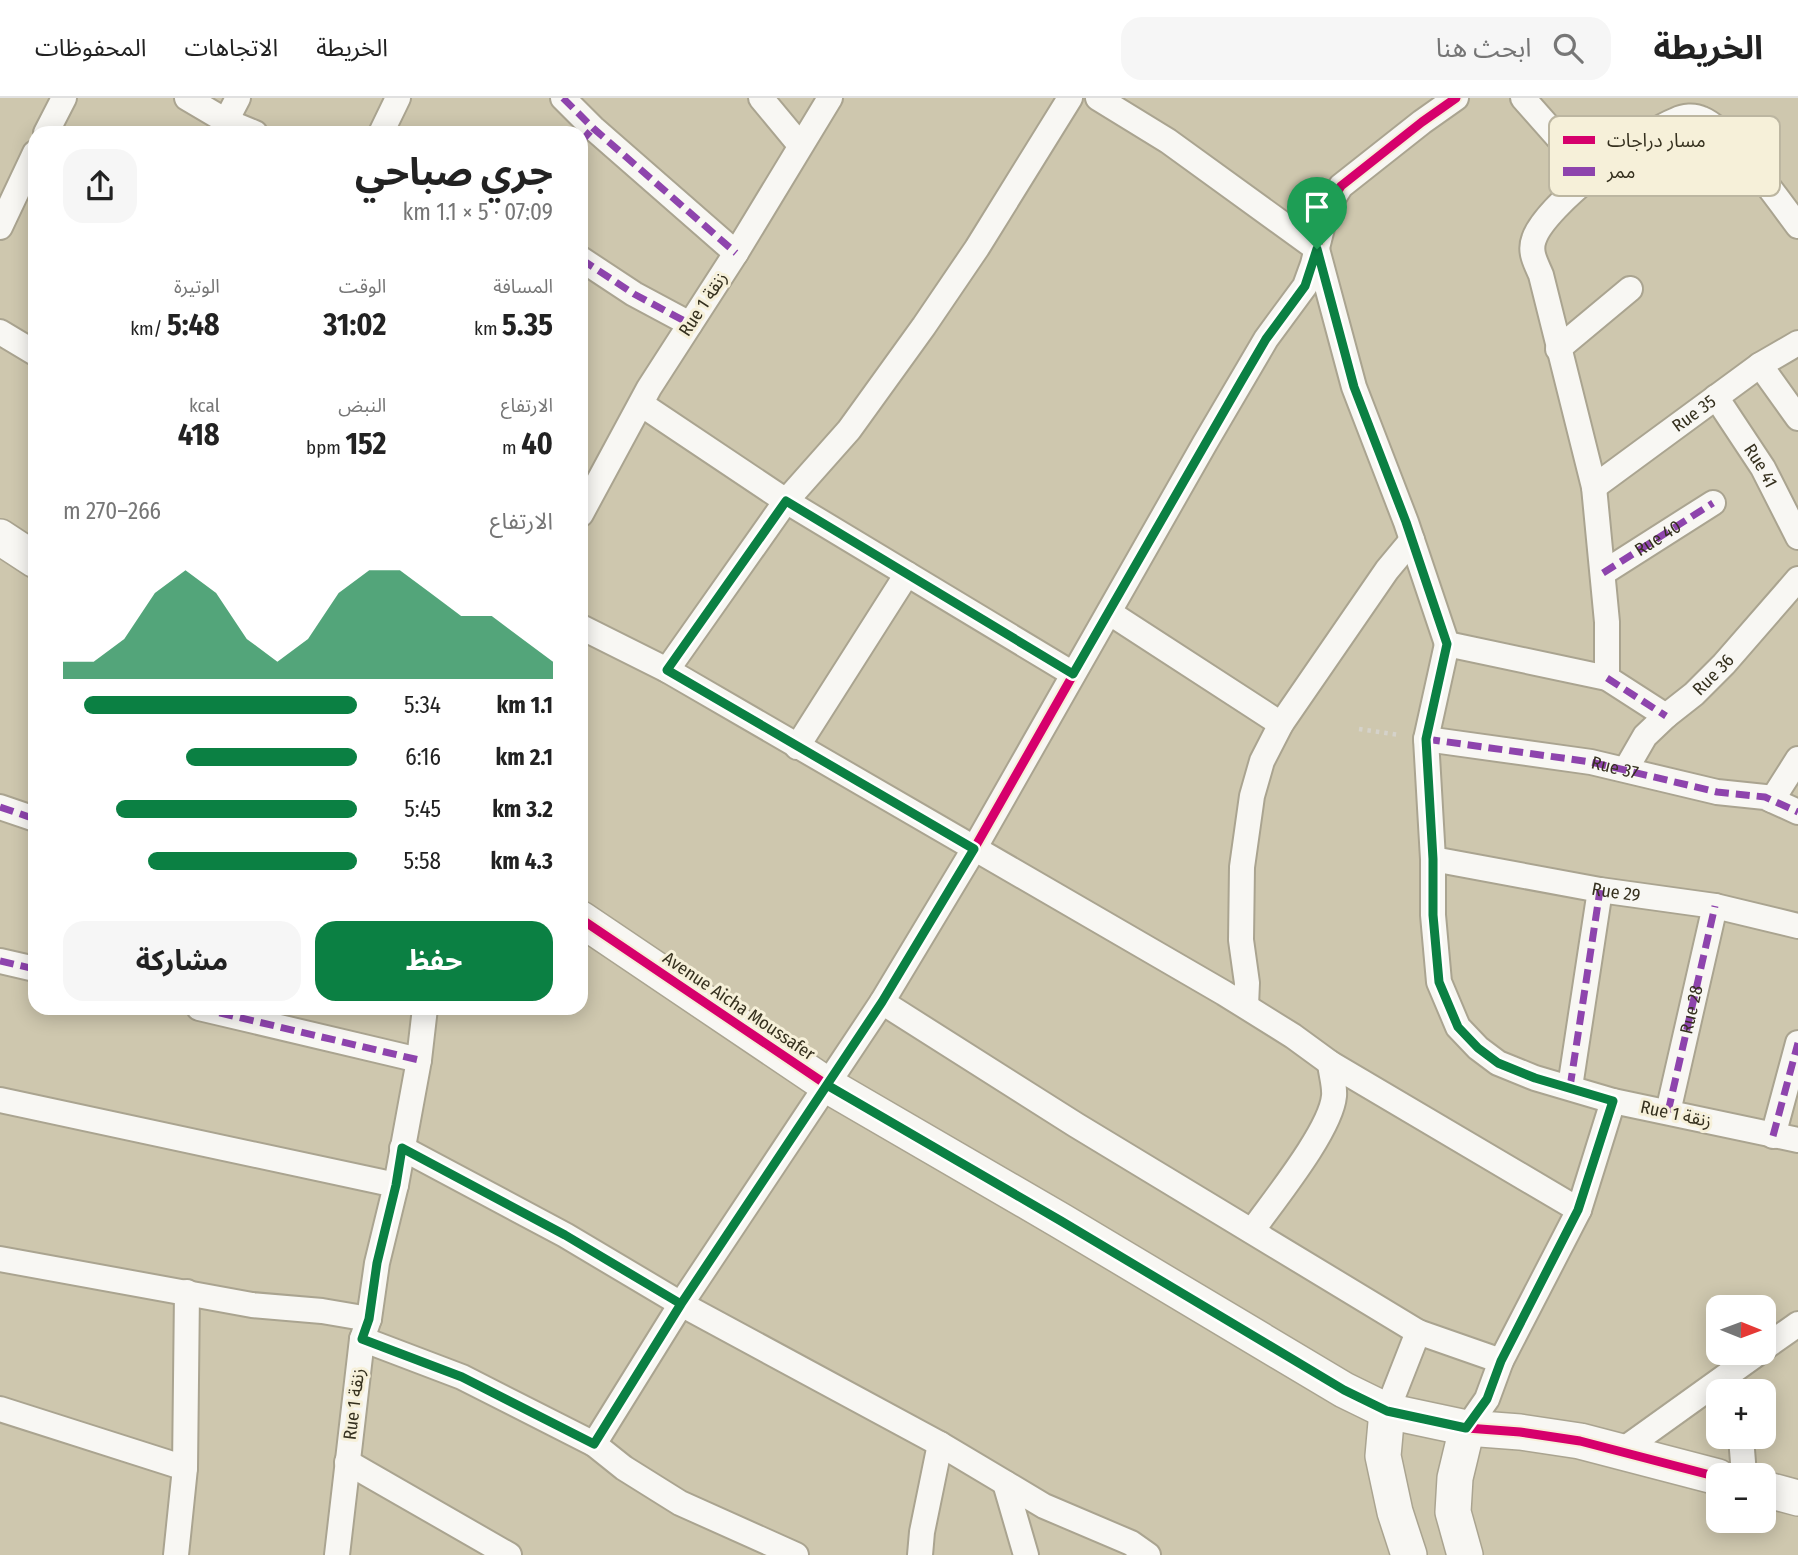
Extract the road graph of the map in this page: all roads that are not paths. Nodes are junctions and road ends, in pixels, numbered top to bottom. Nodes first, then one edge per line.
1 (64, 98) edge
2 (187, 98) edge
3 (238, 98) edge
4 (398, 98) edge
5 (564, 98) edge
6 (761, 98) edge
7 (830, 98) edge
8 (1070, 98) edge
9 (1098, 98) edge
10 (1456, 98) edge
11 (1522, 98) edge
12 (226, 121) junction
13 (50, 126) edge
14 (238, 126) edge
15 (384, 126) edge
16 (581, 126) edge
17 (1549, 128) edge
18 (588, 136) edge
19 (800, 145) junction
20 (28, 175) edge
21 (1570, 196) edge
22 (1774, 196) edge
23 (1798, 226) edge
24 (0, 227) edge
25 (1317, 249) junction
26 (736, 253) junction
27 (588, 264) edge
28 (1630, 289) dead end
29 (690, 324) junction
30 (0, 332) edge
31 (1798, 343) edge
32 (28, 349) edge
33 (1558, 349) junction
34 (1760, 365) junction
35 (1716, 397) junction
36 (641, 404) junction
37 (1798, 418) edge
38 (1594, 487) junction
39 (588, 501) edge
40 (786, 501) junction
41 (1713, 503) dead end
42 (0, 537) edge
43 (1798, 537) edge
44 (1412, 540) junction
45 (28, 555) edge
46 (1603, 573) junction
47 (908, 574) junction
48 (1798, 579) edge
49 (1110, 613) junction
50 (588, 630) edge
51 (1447, 644) junction
52 (667, 670) junction
53 (1073, 674) junction
54 (1607, 678) junction
55 (1666, 716) junction
56 (1281, 724) junction
57 (1426, 739) junction
58 (797, 747) junction
59 (1798, 759) edge
60 (1626, 769) junction
61 (1772, 800) junction
62 (0, 807) edge
63 (1798, 812) edge
64 (28, 817) edge
65 (974, 849) junction
66 (1433, 859) junction
67 (1600, 890) junction
68 (1715, 906) junction
69 (588, 924) edge
70 (1798, 926) edge
71 (0, 961) edge
72 (28, 968) edge
73 (882, 1002) junction
74 (1246, 1006) junction
75 (229, 1015) edge
76 (424, 1015) edge
77 (1798, 1043) edge
78 (419, 1060) junction
79 (1330, 1063) junction
80 (827, 1085) junction
81 (1570, 1087) junction
82 (0, 1100) edge
83 (1613, 1101) junction
84 (1668, 1112) junction
85 (1773, 1136) junction
86 (1798, 1140) edge
87 (402, 1148) junction
88 (396, 1185) junction
89 (1578, 1210) junction
90 (1252, 1231) junction
91 (0, 1259) edge
92 (187, 1292) junction
93 (681, 1304) junction
94 (1798, 1324) edge
95 (365, 1329) junction
96 (1419, 1332) junction
97 (1776, 1340) edge
98 (1501, 1361) junction
99 (1749, 1365) edge
100 (1738, 1379) edge
101 (1706, 1399) edge
102 (0, 1409) edge
103 (1387, 1411) junction
104 (1466, 1428) junction
105 (594, 1444) junction
106 (940, 1444) junction
107 (1620, 1452) junction
108 (347, 1462) junction
109 (185, 1468) junction
110 (1706, 1474) edge
111 (1005, 1483) junction
112 (1776, 1493) edge
113 (1798, 1499) edge
114 (784, 1553) edge
115 (176, 1555) edge
116 (337, 1555) edge
117 (509, 1555) edge
118 (920, 1555) edge
119 (1026, 1555) edge
120 (1148, 1555) edge
121 (1409, 1555) edge
122 (1465, 1555) edge

1 - 13 street
2 - 12 street
3 - 12 street
4 - 15 street
5 - 16 street
6 - 19 street
7 - 19 street, Rue 1 زنقة
8 - 40 street
9 - 25 street
10 - 25 street
11 - 17 street
12 - 14 street
18 - 26 street
19 - 26 street, Rue 1 زنقة
20 - 24 street
21 - 33 street
22 - 23 street
25 - 44 street
25 - 49 street
26 - 29 street, Rue 1 زنقة
27 - 29 street
28 - 33 street
29 - 36 street, Rue 1 زنقة
30 - 32 street
31 - 34 street, Rue 35
33 - 38 street
34 - 35 street, Rue 35
34 - 37 street
35 - 38 street, Rue 35
35 - 43 street, Rue 41
36 - 39 street, Rue 1 زنقة
36 - 40 street
38 - 46 street
40 - 47 street
40 - 52 street
41 - 46 street, Rue 40
42 - 45 street
44 - 51 street
44 - 56 street
46 - 54 street
47 - 53 street
47 - 58 street
48 - 55 street, Rue 36
49 - 53 street
49 - 56 street
50 - 52 street
51 - 54 street
51 - 57 street, Rue 1 زنقة
52 - 58 street
53 - 65 street
54 - 55 street
55 - 60 street, Rue 36
56 - 74 street
57 - 60 street, Rue 37
57 - 66 street, Rue 1 زنقة
58 - 65 street
59 - 61 street
60 - 61 street, Rue 37
61 - 63 street, Rue 37
62 - 64 street
65 - 73 street
65 - 74 street
66 - 67 street, Rue 29
66 - 81 street, Rue 1 زنقة
67 - 68 street, Rue 29
67 - 81 street
68 - 70 street, Rue 29
68 - 84 street, Rue 28
69 - 80 street, Avenue Aicha Moussafer
71 - 72 street
73 - 80 street
73 - 90 street
74 - 79 street
75 - 78 street
76 - 78 street, Rue 1 زنقة
77 - 85 street
78 - 87 street, Rue 1 زنقة
79 - 89 street
79 - 90 street
80 - 93 street
80 - 103 street, Avenue Aicha Moussafer
81 - 83 street, Rue 1 زنقة
82 - 88 street
83 - 84 street, Rue 1 زنقة
83 - 89 street
84 - 85 street, Rue 1 زنقة
85 - 86 street, Rue 1 زنقة
87 - 88 street, Rue 1 زنقة
87 - 93 street
88 - 95 street, Rue 1 زنقة
89 - 98 street
90 - 96 street
91 - 92 street
92 - 95 street
92 - 109 street
93 - 105 street
93 - 106 street
94 - 97 street
95 - 105 street
95 - 108 street, Rue 1 زنقة
96 - 98 street
96 - 103 street
98 - 104 street
99 - 100 street
101 - 107 street
102 - 109 street
103 - 104 street, Avenue Aicha Moussafer
103 - 121 street
104 - 107 street, Avenue Aicha Moussafer
104 - 122 street
105 - 114 street
106 - 111 street
106 - 118 street
107 - 110 street, Avenue Aicha Moussafer
108 - 116 street, Rue 1 زنقة
108 - 117 street
109 - 115 street
111 - 119 street
111 - 120 street
112 - 113 street

